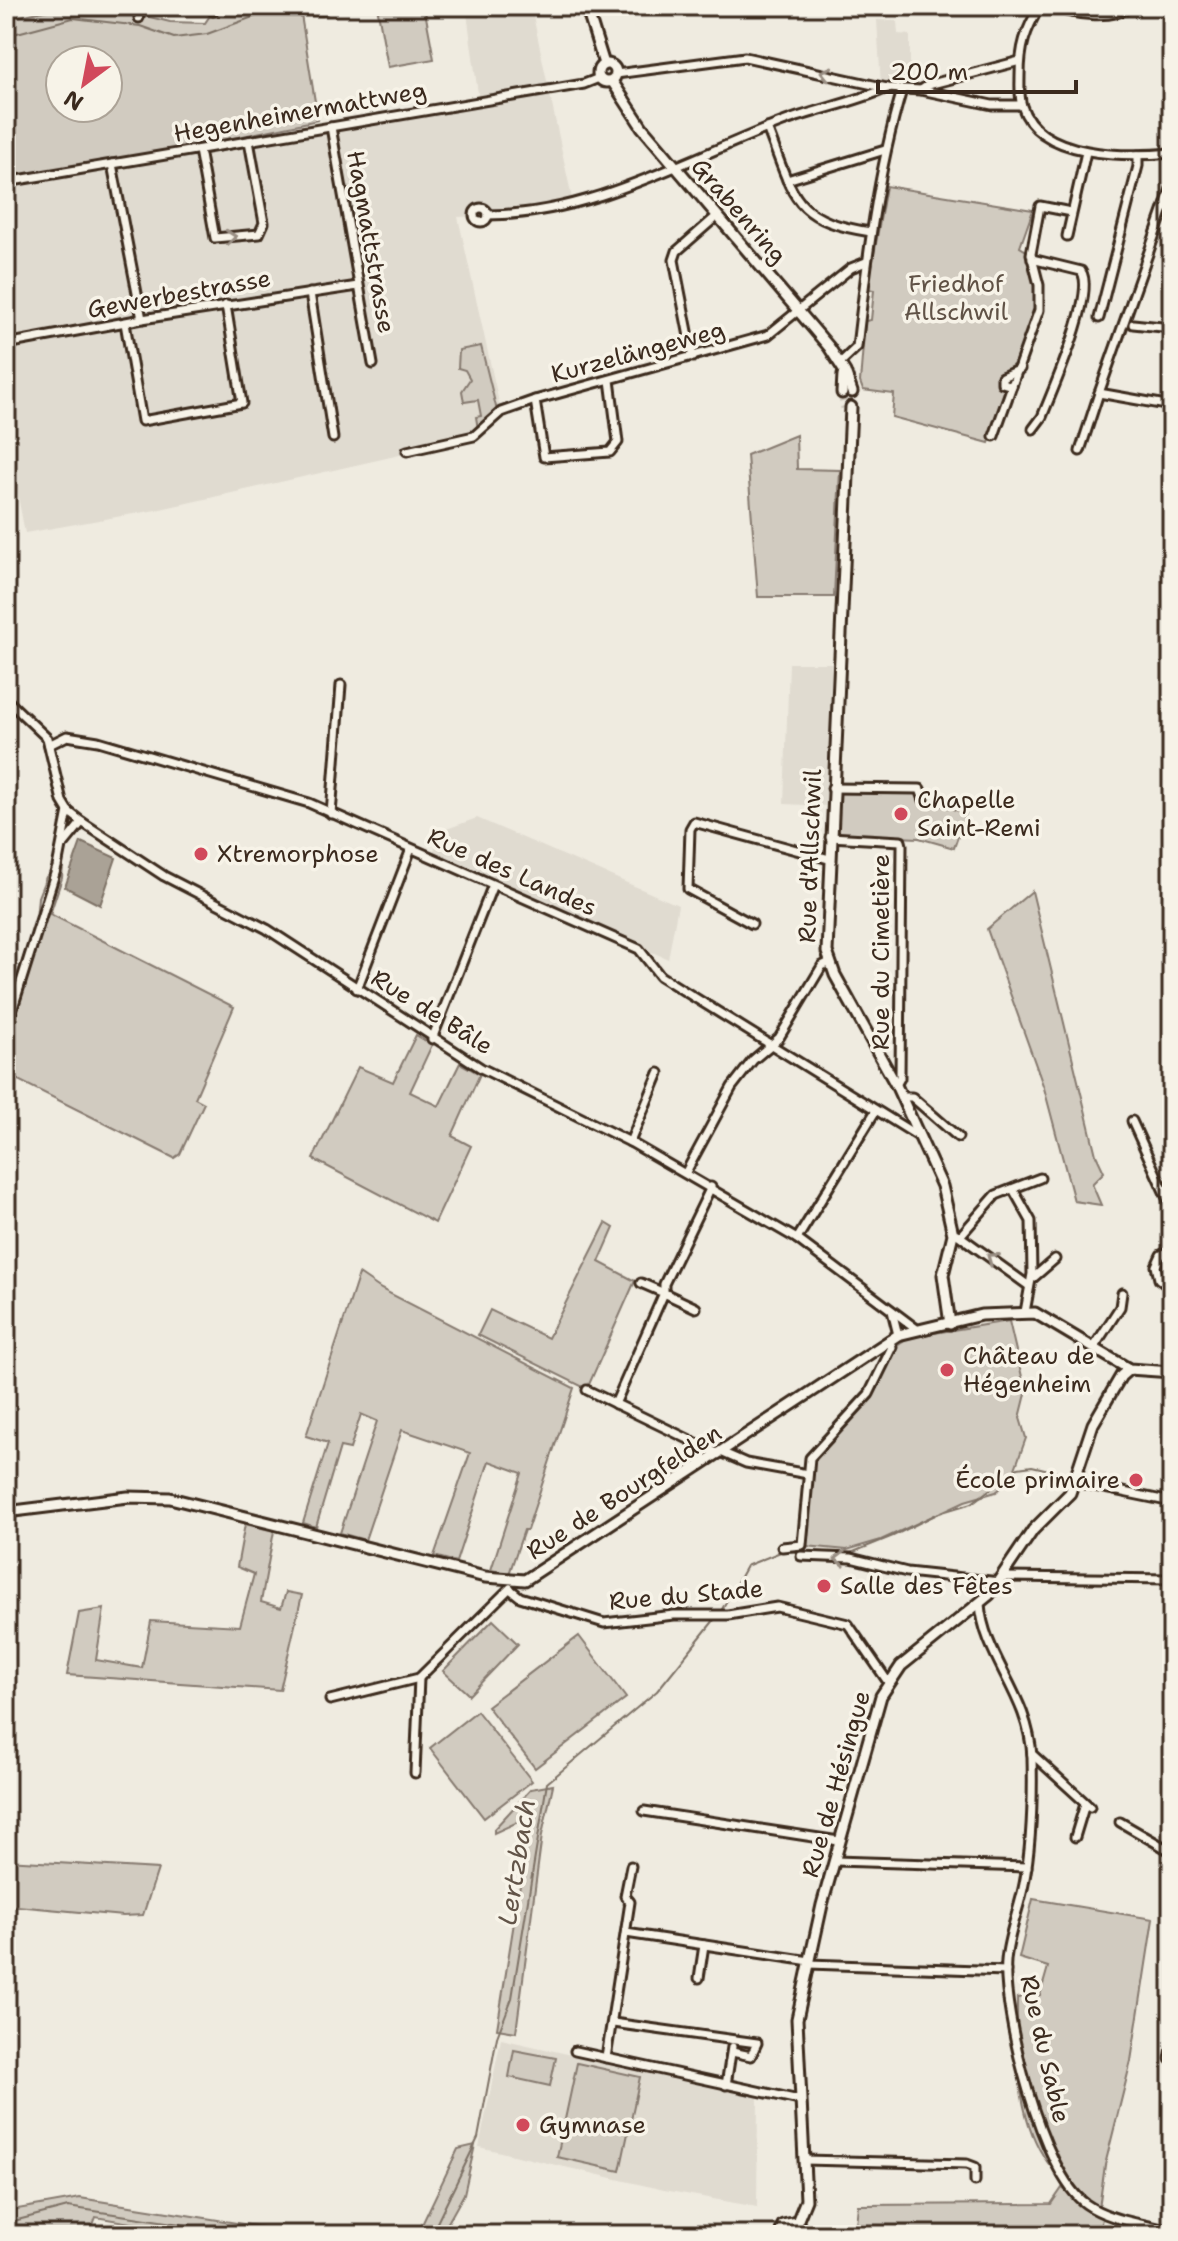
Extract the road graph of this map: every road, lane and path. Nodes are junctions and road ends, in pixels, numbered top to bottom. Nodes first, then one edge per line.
1 (139, 6) edge
2 (586, 6) edge
3 (1040, 6) edge
4 (1049, 6) edge
5 (1132, 6) edge
6 (1163, 6) edge
7 (1172, 9) edge
8 (139, 18) dead end
9 (1020, 61) junction
10 (604, 64) junction
11 (599, 78) junction
12 (614, 78) junction
13 (887, 88) junction
14 (902, 90) junction
15 (921, 90) junction
16 (1021, 105) junction
17 (331, 127) junction
18 (767, 128) junction
19 (249, 141) junction
20 (199, 150) junction
21 (885, 150) junction
22 (1086, 152) junction
23 (1172, 153) edge
24 (1138, 155) junction
25 (112, 164) junction
26 (674, 166) junction
27 (787, 180) junction
28 (6, 182) edge
29 (1172, 186) edge
30 (1170, 196) edge
31 (1071, 212) junction
32 (488, 215) dead end
33 (717, 216) junction
34 (871, 232) junction
35 (1067, 236) dead end
36 (1032, 259) junction
37 (866, 262) junction
38 (358, 286) junction
39 (310, 293) junction
40 (226, 305) junction
41 (799, 312) junction
42 (1082, 315) dead end
43 (142, 319) junction
44 (125, 323) junction
45 (1133, 324) dead end
46 (1172, 328) edge
47 (6, 344) edge
48 (693, 357) junction
49 (840, 363) junction
50 (373, 364) dead end
51 (1020, 369) junction
52 (610, 380) junction
53 (1012, 386) junction
54 (847, 393) tunnel mouth
55 (1099, 393) junction
56 (535, 400) junction
57 (1172, 406) edge
58 (849, 410) tunnel mouth
59 (1033, 429) dead end
60 (994, 436) dead end
61 (333, 438) dead end
62 (1172, 449) edge
63 (407, 451) dead end
64 (1080, 451) dead end
65 (1172, 465) edge
66 (341, 685) dead end
67 (6, 699) edge
68 (49, 745) junction
69 (832, 788) junction
70 (924, 800) dead end
71 (68, 811) junction
72 (331, 814) junction
73 (82, 822) junction
74 (830, 837) junction
75 (63, 846) junction
76 (411, 849) junction
77 (829, 859) junction
78 (492, 887) junction
79 (752, 924) dead end
80 (830, 962) junction
81 (357, 989) junction
82 (6, 1030) edge
83 (432, 1039) junction
84 (772, 1045) junction
85 (659, 1073) dead end
86 (896, 1085) junction
87 (901, 1097) junction
88 (875, 1112) junction
89 (1132, 1121) dead end
90 (918, 1136) junction
91 (958, 1137) dead end
92 (630, 1142) junction
93 (686, 1172) junction
94 (1040, 1178) dead end
95 (711, 1187) junction
96 (1013, 1189) junction
97 (1171, 1203) edge
98 (957, 1234) junction
99 (797, 1239) junction
100 (1172, 1250) edge
101 (1055, 1259) dead end
102 (641, 1283) dead end
103 (1030, 1283) junction
104 (1172, 1289) edge
105 (664, 1293) junction
106 (1122, 1293) dead end
107 (696, 1308) dead end
108 (892, 1311) junction
109 (1025, 1312) junction
110 (950, 1324) junction
111 (918, 1330) junction
112 (893, 1337) junction
113 (1094, 1347) junction
114 (1129, 1369) junction
115 (1172, 1372) edge
116 (587, 1390) dead end
117 (615, 1404) junction
118 (720, 1453) junction
119 (808, 1474) junction
120 (1074, 1482) junction
121 (1172, 1502) edge
122 (6, 1512) edge
123 (782, 1547) dead end
124 (801, 1556) dead end
125 (1172, 1579) edge
126 (1002, 1580) junction
127 (510, 1585) junction
128 (980, 1604) junction
129 (419, 1678) junction
130 (888, 1682) junction
131 (330, 1700) dead end
132 (1032, 1754) junction
133 (415, 1773) dead end
134 (644, 1811) dead end
135 (1120, 1822) dead end
136 (1075, 1837) dead end
137 (839, 1841) junction
138 (1172, 1852) edge
139 (835, 1861) junction
140 (631, 1866) dead end
141 (1027, 1867) junction
142 (626, 1933) junction
143 (704, 1945) junction
144 (809, 1962) junction
145 (1006, 1971) junction
146 (699, 1978) dead end
147 (613, 2023) junction
148 (733, 2042) junction
149 (1172, 2048) edge
150 (575, 2051) dead end
151 (732, 2052) junction
152 (606, 2058) junction
153 (1170, 2059) dead end
154 (726, 2085) junction
155 (799, 2100) junction
156 (804, 2160) junction
157 (975, 2181) dead end
158 (797, 2222) junction
159 (1172, 2232) edge
160 (780, 2235) edge
161 (805, 2235) edge

1 - 8 street
2 - 10 main road
3 - 9 street
4 - 5 street
6 - 7 street
9 - 15 street
9 - 16 street
10 - 11 main road
10 - 12 main road, Grabenring
11 - 12 main road
11 - 17 street, Hegenheimermattweg
13 -> 12 street
12 - 26 main road, Grabenring
13 - 14 street
13 - 18 street
14 - 15 street
14 - 21 street
15 - 16 street
16 - 22 street
17 - 19 street, Hegenheimermattweg
17 - 38 street, Hagmattstrasse
18 - 26 street
18 - 27 street
19 - 20 street, Hegenheimermattweg
20 -> 19 street
20 - 25 street, Hegenheimermattweg
21 - 27 street
21 - 34 street
22 - 24 street
22 - 31 street
23 - 24 street
24 - 42 street
25 - 28 street, Hegenheimermattweg
25 - 43 street
26 - 32 street
26 - 33 main road, Grabenring
27 - 34 street
29 - 30 street
30 - 55 street
31 - 35 street
31 - 36 street
33 - 41 main road, Grabenring
33 - 48 street
34 - 37 street
36 - 51 street
36 - 59 street
37 - 41 street, Kurzelängeweg
37 - 49 street
38 - 39 street, Gewerbestrasse
38 - 50 street, Hagmattstrasse
39 - 40 street, Gewerbestrasse
39 - 61 street
40 - 43 street, Gewerbestrasse
40 - 44 street
41 - 48 street, Kurzelängeweg
41 - 49 main road, Grabenring
43 - 44 street, Gewerbestrasse
44 - 47 street, Gewerbestrasse
45 - 46 street
48 - 52 street, Kurzelängeweg
49 - 54 main road, Grabenring
51 - 53 street
51 - 53 street
52 - 56 street, Kurzelängeweg
52 - 56 street
53 - 60 street
55 - 57 street
55 - 64 street
56 - 63 street, Kurzelängeweg
58 - 69 main road, Rue d'Allschwil
62 - 65 street
66 - 72 street
67 - 68 street
68 - 71 street
68 - 72 street, Rue des Landes
69 - 70 street
69 - 74 main road, Rue d'Allschwil
71 - 73 street, Rue de Bâle
71 - 75 street
72 - 76 street, Rue des Landes
73 - 75 street
73 - 81 street, Rue de Bâle
74 - 77 main road, Rue d'Allschwil
74 - 86 street, Rue du Cimetière
75 - 82 street
76 - 78 street, Rue des Landes
76 - 81 street
77 - 79 street
77 - 80 main road, Rue d'Allschwil
78 - 83 street
78 - 84 street, Rue des Landes
80 - 84 street
80 - 86 main road, Rue d'Allschwil
81 - 83 street, Rue de Bâle
83 - 92 street, Rue de Bâle
84 - 88 street, Rue des Landes
84 - 93 street
85 - 92 street
86 - 87 main road, Rue d'Allschwil
87 - 90 main road, Rue d'Allschwil
87 - 91 street
88 - 90 street, Rue des Landes
88 - 99 street
89 - 97 street
90 - 98 main road, Rue d'Allschwil
92 - 93 street, Rue de Bâle
93 - 95 street, Rue de Bâle
94 - 96 street
95 - 99 street, Rue de Bâle
95 - 105 street
96 - 98 street
96 - 103 street
103 -> 98 street
98 - 110 main road, Rue d'Allschwil
99 - 108 street, Rue de Bâle
100 - 104 street
101 - 103 street
102 - 105 street
103 - 109 street
105 - 107 street
105 - 117 street
106 - 113 street
108 - 111 street, Rue de Bâle
108 - 112 street
109 - 110 main road, Rue de Bourgfelden
109 - 113 main road, Rue de Bourgfelden
110 - 111 main road, Rue de Bourgfelden
111 - 112 main road, Rue de Bourgfelden
112 - 118 main road, Rue de Bourgfelden
112 - 119 street
113 - 114 main road, Rue de Bourgfelden
114 - 115 main road
114 - 120 main road, Rue de Hésingue
116 - 117 street
117 - 118 street
118 - 119 street
118 - 127 main road, Rue de Bourgfelden
119 - 123 street
120 - 121 street
120 - 126 main road, Rue de Hésingue
122 - 127 main road, Rue de Bourgfelden
126 -> 124 street
125 - 126 street
126 - 128 main road, Rue de Hésingue
127 - 129 street
127 - 130 street, Rue du Stade
128 - 130 main road, Rue de Hésingue
128 - 132 street, Rue du Sable
129 - 131 street
129 - 133 street
130 - 137 main road, Rue de Hésingue
132 - 136 street
132 - 141 street, Rue du Sable
134 - 137 street
135 - 138 street
137 - 139 main road, Rue de Hésingue
139 - 141 street
139 - 144 main road, Rue de Hésingue
140 - 142 street
141 - 145 street, Rue du Sable
142 - 143 street
142 - 147 street
143 - 144 street
143 - 146 street
144 - 145 street
144 - 155 main road, Rue de Hésingue
145 - 159 street, Rue du Sable
147 - 148 street
147 - 152 street
148 - 151 street
148 - 151 street
149 - 153 street
150 - 152 street
151 - 154 street
152 - 154 street
154 - 155 street
155 - 156 main road, Rue de Hésingue
156 - 157 street
156 - 158 main road, Rue de Hésingue
158 - 160 main road
158 - 161 main road

